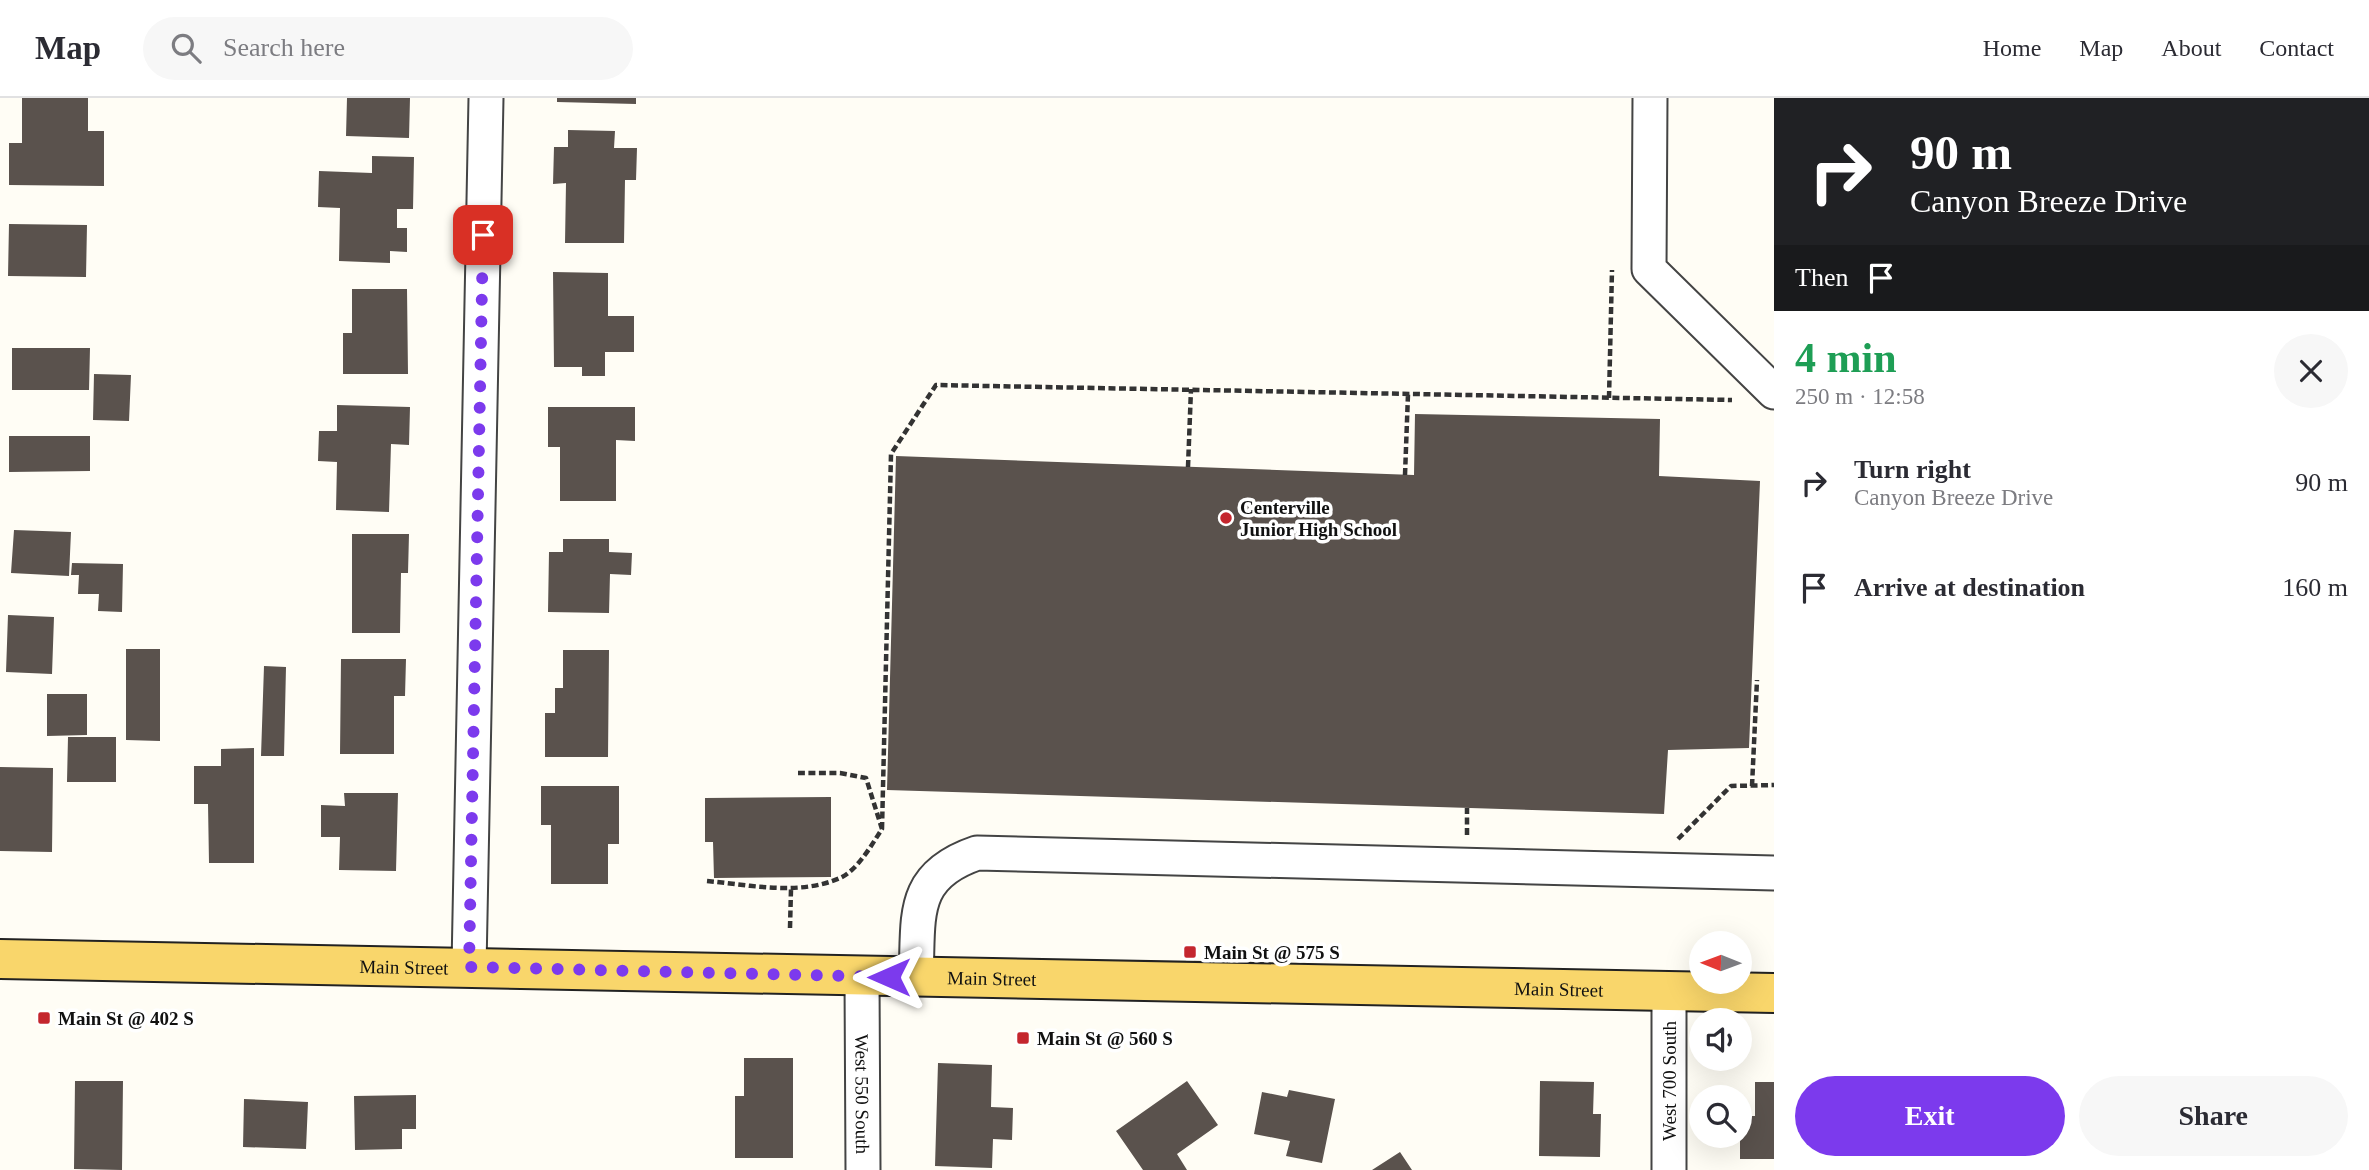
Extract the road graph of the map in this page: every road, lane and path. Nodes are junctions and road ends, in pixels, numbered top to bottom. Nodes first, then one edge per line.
1 (486, 98) edge
2 (1650, 98) edge
3 (1612, 270) dead end
4 (1191, 389) junction
5 (1774, 392) edge
6 (1408, 394) junction
7 (1609, 398) junction
8 (1732, 400) dead end
9 (1188, 467) dead end
10 (1405, 475) dead end
11 (1757, 680) dead end
12 (798, 772) dead end
13 (1774, 785) edge
14 (1752, 786) junction
15 (1467, 808) dead end
16 (882, 829) junction
17 (1467, 843) dead end
18 (1670, 848) dead end
19 (1774, 873) edge
20 (707, 881) dead end
21 (791, 889) junction
22 (790, 928) dead end
23 (0, 959) edge
24 (469, 967) junction
25 (862, 977) junction
26 (916, 977) junction
27 (1669, 992) junction
28 (1774, 993) edge
29 (863, 1170) edge
30 (1669, 1170) edge

1 - 24 street
2 - 5 street
3 - 7 path
4 - 6 path
4 - 9 path
4 - 16 path
6 - 7 path
6 - 10 path
7 - 8 path
11 - 14 path
12 - 16 path
13 - 14 path
14 - 18 path
15 - 17 path
16 - 21 path
19 - 26 street
20 - 21 path
21 - 22 path
23 - 24 main road, Main Street
24 - 25 main road, Main Street
25 - 26 main road, Main Street
25 - 29 street, West 550 South
26 - 27 main road, Main Street
27 - 28 main road, Main Street
27 - 30 street, West 700 South

